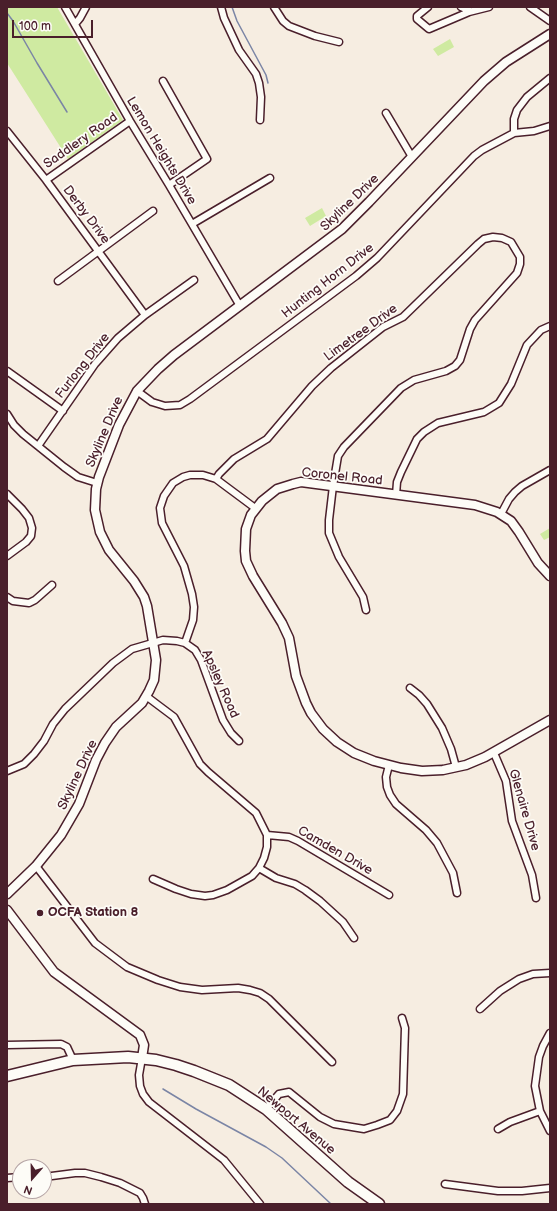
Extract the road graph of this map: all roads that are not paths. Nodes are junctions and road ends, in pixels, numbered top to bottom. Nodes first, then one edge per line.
1 (65, 7) edge
2 (86, 7) edge
3 (221, 7) edge
4 (274, 7) edge
5 (428, 7) edge
6 (461, 7) edge
7 (489, 7) edge
8 (530, 7) edge
9 (470, 11) junction
10 (550, 21) edge
11 (75, 24) junction
12 (550, 34) edge
13 (339, 42) dead end
14 (550, 78) edge
15 (163, 81) dead end
16 (386, 113) dead end
17 (260, 120) dead end
18 (130, 121) junction
19 (550, 126) edge
20 (7, 131) edge
21 (514, 133) junction
22 (412, 157) junction
23 (270, 178) dead end
24 (46, 180) junction
25 (169, 185) junction
26 (153, 211) dead end
27 (192, 224) junction
28 (99, 250) junction
29 (194, 280) dead end
30 (58, 281) dead end
31 (240, 306) junction
32 (145, 315) junction
33 (550, 326) edge
34 (7, 371) edge
35 (137, 392) junction
36 (63, 411) junction
37 (7, 414) edge
38 (38, 446) junction
39 (550, 470) edge
40 (216, 479) junction
41 (97, 483) junction
42 (333, 486) junction
43 (7, 494) edge
44 (396, 495) junction
45 (256, 508) junction
46 (501, 514) junction
47 (7, 556) edge
48 (550, 576) edge
49 (52, 585) dead end
50 (7, 597) edge
51 (366, 610) dead end
52 (153, 642) junction
53 (185, 643) junction
54 (410, 688) dead end
55 (146, 696) junction
56 (550, 720) edge
57 (240, 741) dead end
58 (494, 753) junction
59 (389, 765) junction
60 (456, 767) junction
61 (7, 772) edge
62 (267, 835) junction
63 (36, 866) junction
64 (259, 868) junction
65 (153, 879) dead end
66 (456, 893) dead end
67 (7, 894) edge
68 (389, 895) dead end
69 (536, 898) dead end
70 (7, 910) edge
71 (354, 938) dead end
72 (550, 973) edge
73 (480, 1009) dead end
74 (402, 1018) dead end
75 (550, 1033) edge
76 (7, 1045) edge
77 (142, 1058) junction
78 (73, 1060) junction
79 (332, 1062) dead end
80 (7, 1076) edge
81 (266, 1109) junction
82 (540, 1111) junction
83 (498, 1129) dead end
84 (550, 1130) edge
85 (52, 1176) edge
86 (445, 1184) dead end
87 (550, 1188) edge
88 (145, 1204) edge
89 (260, 1204) edge
90 (379, 1204) edge

1 - 11 street, Lemon Heights Drive
2 - 11 street
3 - 17 street
4 - 13 street
5 - 9 street
6 - 9 street
7 - 9 street
8 - 10 street
11 - 18 street, Lemon Heights Drive
12 - 22 street, Skyline Drive
14 - 21 street
15 - 25 street
16 - 22 street
18 - 24 street, Saddlery Road
18 - 25 street, Lemon Heights Drive
19 - 21 street
20 - 24 street, Derby Drive
21 - 35 street, Hunting Horn Drive
22 - 31 street, Skyline Drive
23 - 27 street
24 - 28 street, Derby Drive
25 - 27 street, Lemon Heights Drive
26 - 28 street
27 - 31 street, Lemon Heights Drive
28 - 30 street
28 - 32 street, Derby Drive
29 - 32 street, Furlong Drive
31 - 35 street, Skyline Drive
32 - 36 street, Furlong Drive
33 - 44 street
34 - 36 street
35 - 41 street, Skyline Drive
36 - 38 street, Furlong Drive
37 - 38 street
38 - 41 street
39 - 46 street
40 - 42 street, Limetree Drive
40 - 45 street
40 - 53 street
41 - 52 street, Skyline Drive
42 - 44 street, Coronel Road
42 - 45 street, Coronel Road
42 - 51 street
43 - 47 street
44 - 46 street, Coronel Road
45 - 59 street, Coronel Road
46 - 48 street, Coronel Road
49 - 50 street
52 - 53 street, Apsley Road
52 - 55 street, Skyline Drive
52 - 61 street, Apsley Road
53 - 57 street, Apsley Road
54 - 60 street
55 - 62 street
55 - 63 street, Skyline Drive
56 - 58 street, Coronel Road
58 - 60 street, Coronel Road
58 - 69 street, Glenaire Drive
59 - 60 street, Coronel Road
59 - 66 street
62 - 64 street
62 - 68 street, Camden Drive
63 - 67 street, Skyline Drive
63 - 79 street
64 - 65 street
64 - 71 street
70 - 77 street
72 - 73 street
74 - 81 street
75 - 82 street
76 - 78 street
77 - 78 main road, Newport Avenue
77 - 81 main road, Newport Avenue
77 - 89 street
78 - 80 main road, Newport Avenue
81 - 90 main road, Newport Avenue
82 - 83 street
82 - 84 street
85 - 88 street
86 - 87 street

